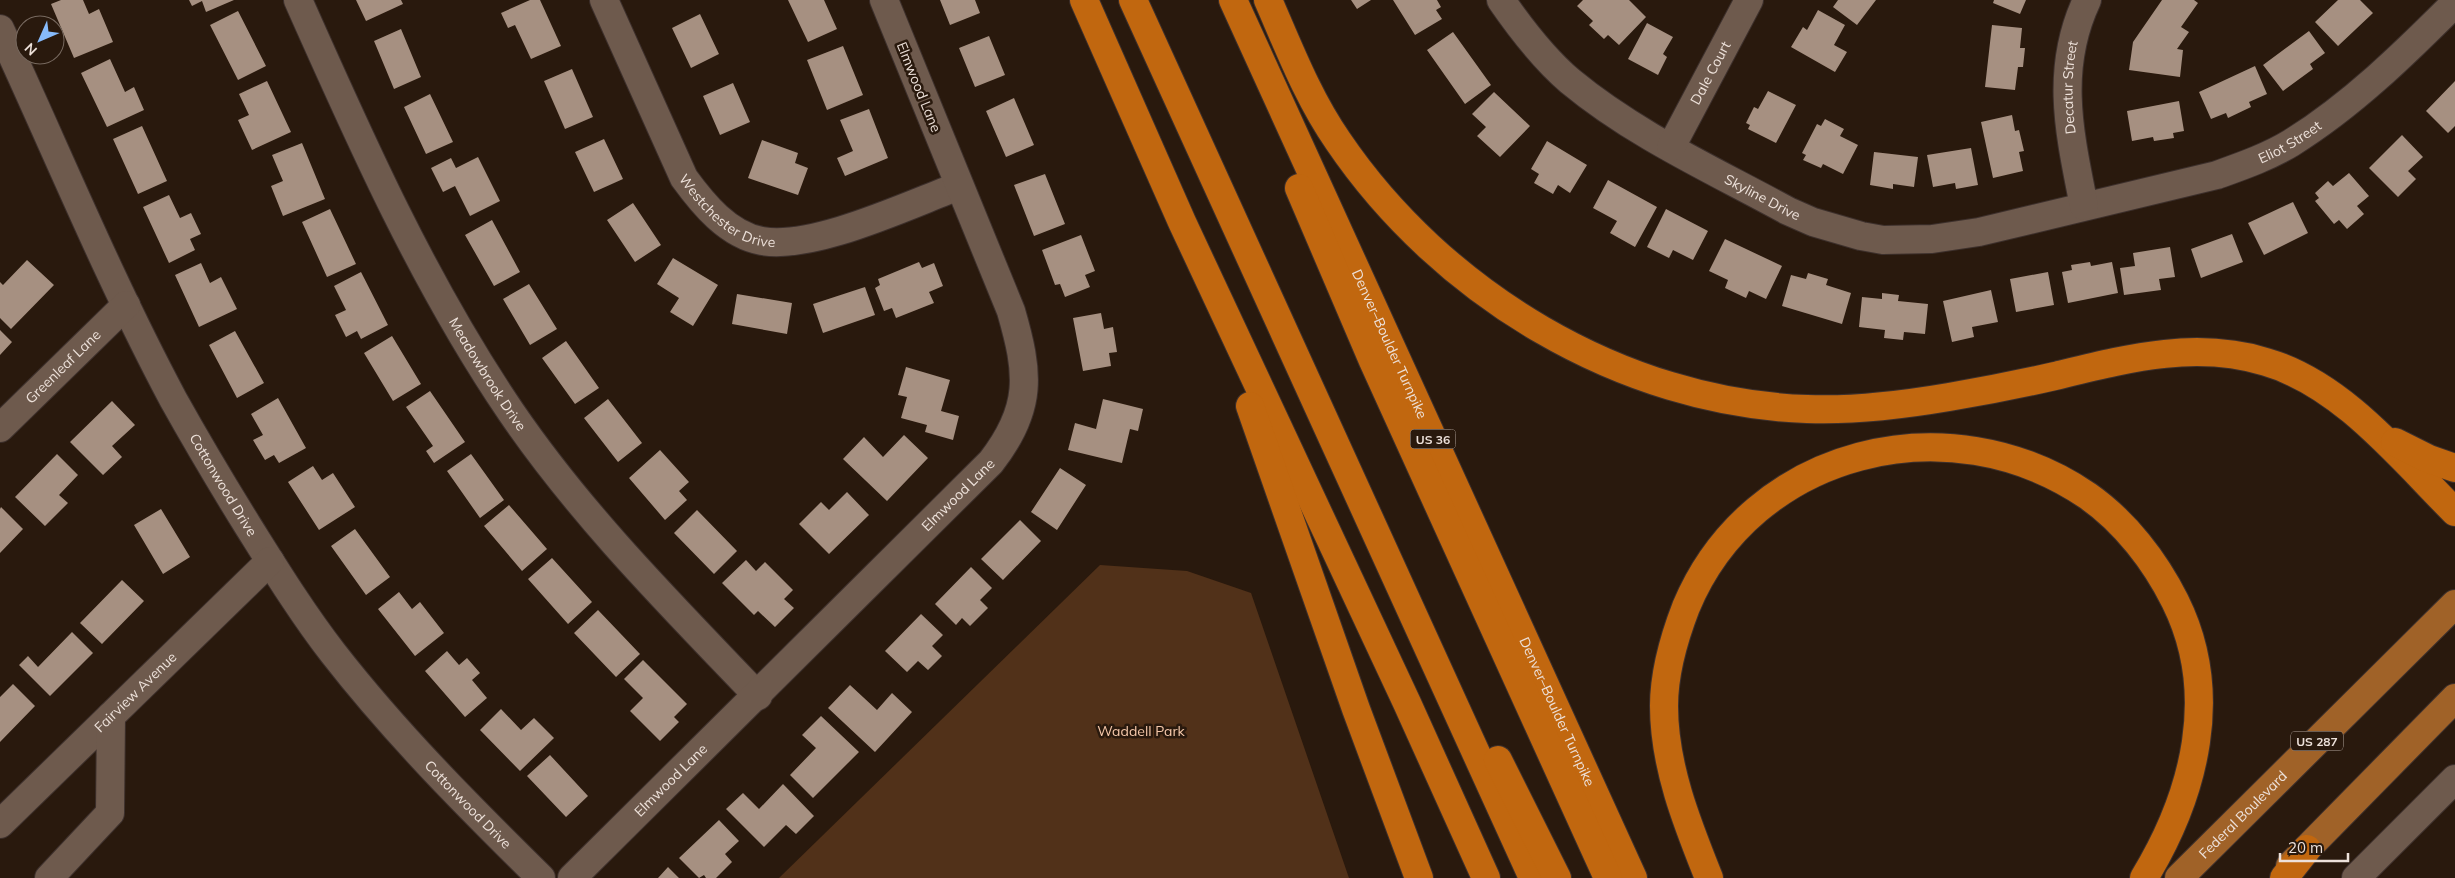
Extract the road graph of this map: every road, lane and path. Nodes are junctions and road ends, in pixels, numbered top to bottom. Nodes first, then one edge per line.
1 (298, 0) edge
2 (604, 0) edge
3 (884, 0) edge
4 (1084, 0) edge
5 (1133, 0) edge
6 (1221, 0) edge
7 (1233, 0) edge
8 (1268, 0) edge
9 (1501, 0) edge
10 (1749, 0) edge
11 (2087, 0) edge
12 (2455, 2) edge
13 (1, 33) edge
14 (1671, 147) junction
15 (959, 186) junction
16 (2084, 206) junction
17 (1182, 222) junction
18 (126, 305) junction
19 (2366, 424) junction
20 (0, 428) edge
21 (2455, 468) edge
22 (1364, 507) junction
23 (2455, 512) edge
24 (270, 562) junction
25 (2455, 604) edge
26 (758, 696) junction
27 (2455, 698) edge
28 (111, 716) junction
29 (2455, 779) edge
30 (0, 824) edge
31 (2307, 849) junction
32 (49, 878) edge
33 (541, 878) edge
34 (572, 878) edge
35 (1419, 878) edge
36 (1486, 878) edge
37 (1533, 878) edge
38 (1557, 878) edge
39 (1608, 878) edge
40 (1633, 878) edge
41 (1709, 878) edge
42 (2144, 878) edge
43 (2179, 878) edge
44 (2278, 878) edge
45 (2284, 878) edge
46 (2356, 878) edge

1 - 26 street, Meadowbrook Drive
2 - 15 street, Westchester Drive
3 - 15 street, Elmwood Lane
4 - 17 highway
5 - 22 highway
6 - 39 highway
7 - 40 highway, Denver–Boulder Turnpike / US 36
8 - 19 highway
9 - 14 street, Skyline Drive
10 - 14 street, Dale Court
11 - 16 street, Decatur Street
12 - 16 street, Eliot Street
13 - 18 street, Cottonwood Drive
14 - 16 street, Skyline Drive
15 - 26 street, Elmwood Lane
17 - 35 highway
17 - 36 highway
18 - 20 street, Greenleaf Lane
18 - 24 street, Cottonwood Drive
19 - 21 highway
19 - 23 highway
22 - 37 highway
22 - 38 highway
24 - 28 street, Fairview Avenue
24 - 33 street, Cottonwood Drive
25 - 43 main road, Federal Boulevard / US 287
26 - 34 street, Elmwood Lane
27 - 31 main road
28 - 30 street, Fairview Avenue
28 - 32 street
29 - 46 street
31 - 44 main road
31 - 45 highway
41 - 42 highway

